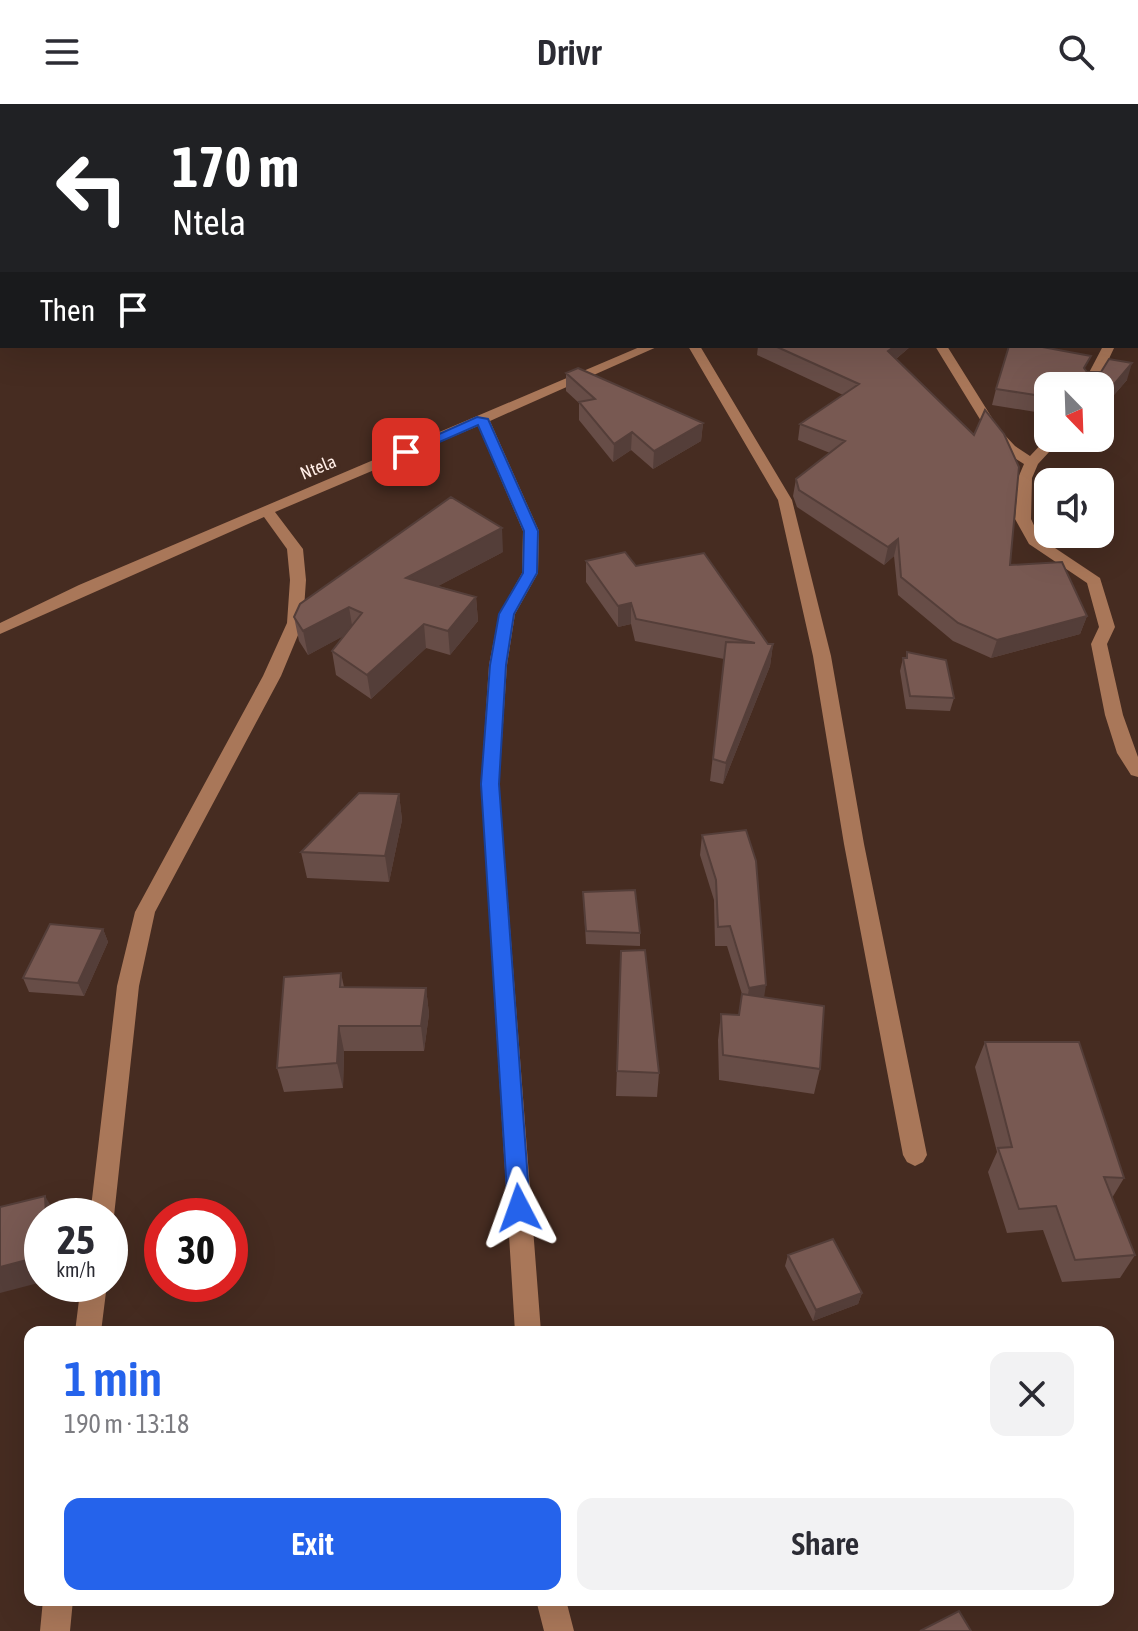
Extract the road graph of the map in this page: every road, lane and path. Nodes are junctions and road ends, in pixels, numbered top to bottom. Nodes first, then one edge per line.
1 (648, 348) edge
2 (695, 348) edge
3 (942, 348) edge
4 (1108, 348) edge
5 (1096, 372) edge
6 (482, 419) junction
7 (1042, 452) edge
8 (1032, 462) junction
9 (266, 510) junction
10 (0, 629) edge
11 (1138, 771) edge
12 (915, 1155) dead end
13 (104, 1198) edge
14 (92, 1302) edge
15 (89, 1326) edge
16 (528, 1326) edge
17 (57, 1606) edge
18 (553, 1606) edge
19 (55, 1631) edge
20 (559, 1631) edge

1 - 6 street, Ntela
2 - 12 street
3 - 8 street
4 - 5 street
6 - 9 street, Ntela
6 - 16 street
7 - 8 street
8 - 11 street
9 - 10 street, Ntela
9 - 13 street
14 - 15 street
17 - 19 street
18 - 20 street

